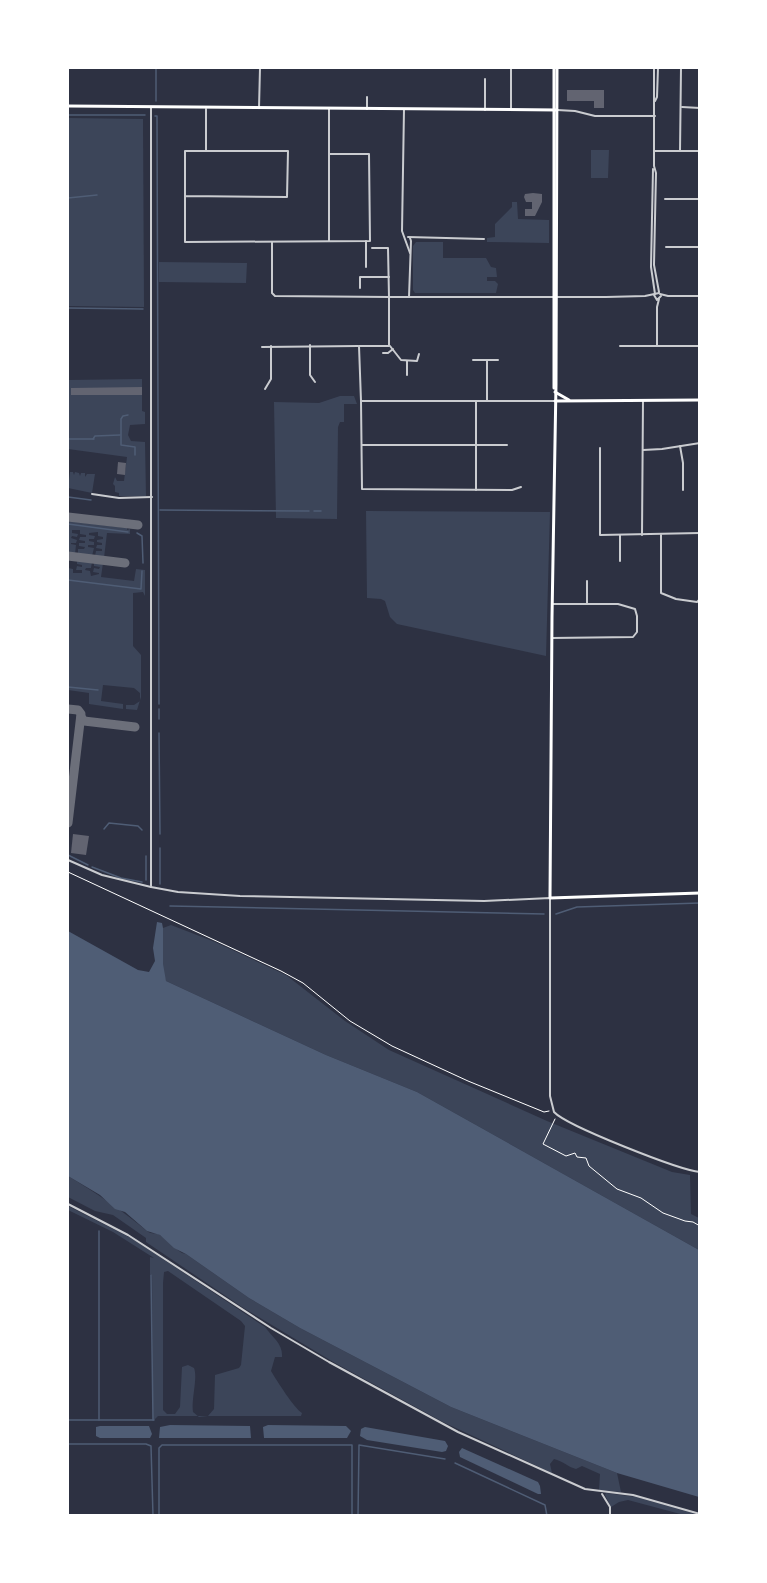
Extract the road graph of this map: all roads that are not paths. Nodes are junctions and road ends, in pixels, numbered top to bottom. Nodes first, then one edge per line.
1 (260, 68) edge
2 (511, 68) edge
3 (555, 68) edge
4 (656, 68) edge
5 (681, 68) edge
6 (485, 79) dead end
7 (367, 97) dead end
8 (68, 106) edge
9 (151, 107) junction
10 (682, 107) junction
11 (259, 108) junction
12 (699, 108) edge
13 (206, 109) junction
14 (329, 109) junction
15 (367, 109) junction
16 (404, 109) junction
17 (485, 110) junction
18 (511, 110) junction
19 (555, 110) junction
20 (655, 116) junction
21 (206, 151) junction
22 (654, 151) junction
23 (680, 151) junction
24 (699, 151) edge
25 (330, 154) junction
26 (185, 196) junction
27 (665, 199) dead end
28 (699, 199) edge
29 (403, 228) junction
30 (483, 239) dead end
31 (410, 240) junction
32 (329, 241) junction
33 (368, 241) junction
34 (272, 242) junction
35 (405, 242) junction
36 (666, 247) dead end
37 (699, 247) edge
38 (372, 248) dead end
39 (410, 253) junction
40 (366, 267) dead end
41 (389, 277) junction
42 (360, 288) dead end
43 (657, 296) junction
44 (699, 296) edge
45 (389, 297) junction
46 (410, 297) junction
47 (555, 297) junction
48 (310, 345) junction
49 (271, 346) junction
50 (359, 346) junction
51 (389, 346) junction
52 (620, 346) dead end
53 (657, 346) junction
54 (699, 346) edge
55 (262, 347) dead end
56 (393, 349) junction
57 (383, 352) dead end
58 (419, 354) dead end
59 (473, 360) dead end
60 (487, 360) junction
61 (498, 360) dead end
62 (407, 361) junction
63 (407, 375) dead end
64 (315, 382) dead end
65 (265, 389) dead end
66 (555, 391) junction
67 (643, 400) junction
68 (699, 400) edge
69 (361, 401) junction
70 (476, 401) junction
71 (487, 401) junction
72 (555, 401) junction
73 (573, 401) junction
74 (699, 443) edge
75 (362, 445) junction
76 (476, 445) junction
77 (507, 445) dead end
78 (680, 446) junction
79 (600, 448) dead end
80 (643, 450) junction
81 (521, 487) dead end
82 (476, 490) junction
83 (683, 490) dead end
84 (92, 494) dead end
85 (152, 497) junction
86 (699, 533) edge
87 (620, 535) junction
88 (642, 535) junction
89 (661, 535) junction
90 (620, 561) dead end
91 (587, 581) dead end
92 (698, 600) edge
93 (552, 604) junction
94 (587, 604) junction
95 (552, 638) junction
96 (68, 860) edge
97 (151, 887) junction
98 (699, 893) edge
99 (550, 898) junction
100 (699, 1172) edge
101 (68, 1204) edge
102 (601, 1492) junction
103 (699, 1514) edge
104 (610, 1515) edge

1 - 11 street
2 - 18 street
3 - 19 main road
4 - 20 street
5 - 10 street
6 - 17 street
7 - 15 street
8 - 9 main road
9 - 13 main road
9 - 85 street
10 - 12 street
10 - 23 street
11 - 13 main road
11 - 14 main road
13 - 21 street
14 - 15 main road
14 - 25 street
15 - 16 main road
16 - 17 main road
16 - 29 street
17 - 18 main road
18 - 19 main road
19 - 20 street
19 - 47 main road
20 - 22 street
21 - 26 street
21 - 26 street
22 - 23 street
22 - 43 street
23 - 24 street
25 - 32 street
25 - 33 street
26 - 34 street
27 - 28 street
29 - 31 street
29 - 35 street
30 - 31 street
31 - 35 street
31 - 35 street
31 - 39 street
32 - 33 street
32 - 34 street
33 - 40 street
34 - 45 street
35 - 39 street
36 - 37 street
38 - 41 street
39 - 46 street
41 - 42 street
41 - 45 street
43 - 44 street
43 - 47 street
43 - 53 street
45 - 46 street
45 - 51 street
46 - 47 street
47 - 66 main road
48 - 49 street
48 - 50 street
48 - 64 street
49 - 55 street
49 - 65 street
50 - 51 street
50 - 69 street
51 - 56 street
52 - 53 street
53 - 54 street
56 - 57 street
56 - 62 street
58 - 62 street
59 - 60 street
60 - 61 street
60 - 71 street
62 - 63 street
66 - 72 main road
66 - 73 main road
67 - 68 main road
67 - 73 main road
67 - 80 street
69 - 70 street
69 - 75 street
70 - 71 street
70 - 76 street
71 - 72 street
72 - 73 main road
72 - 93 main road
74 - 78 street
75 - 76 street
75 - 82 street
76 - 77 street
76 - 82 street
78 - 80 street
78 - 83 street
79 - 87 street
80 - 88 street
81 - 82 street
84 - 85 street
85 - 97 street
86 - 89 street
87 - 88 street
87 - 90 street
88 - 89 street
89 - 92 street
91 - 94 street
93 - 94 street
93 - 95 main road
94 - 95 street
95 - 99 main road
96 - 97 street
97 - 99 street
98 - 99 main road
99 - 100 street
101 - 102 street
102 - 103 street
102 - 104 street

